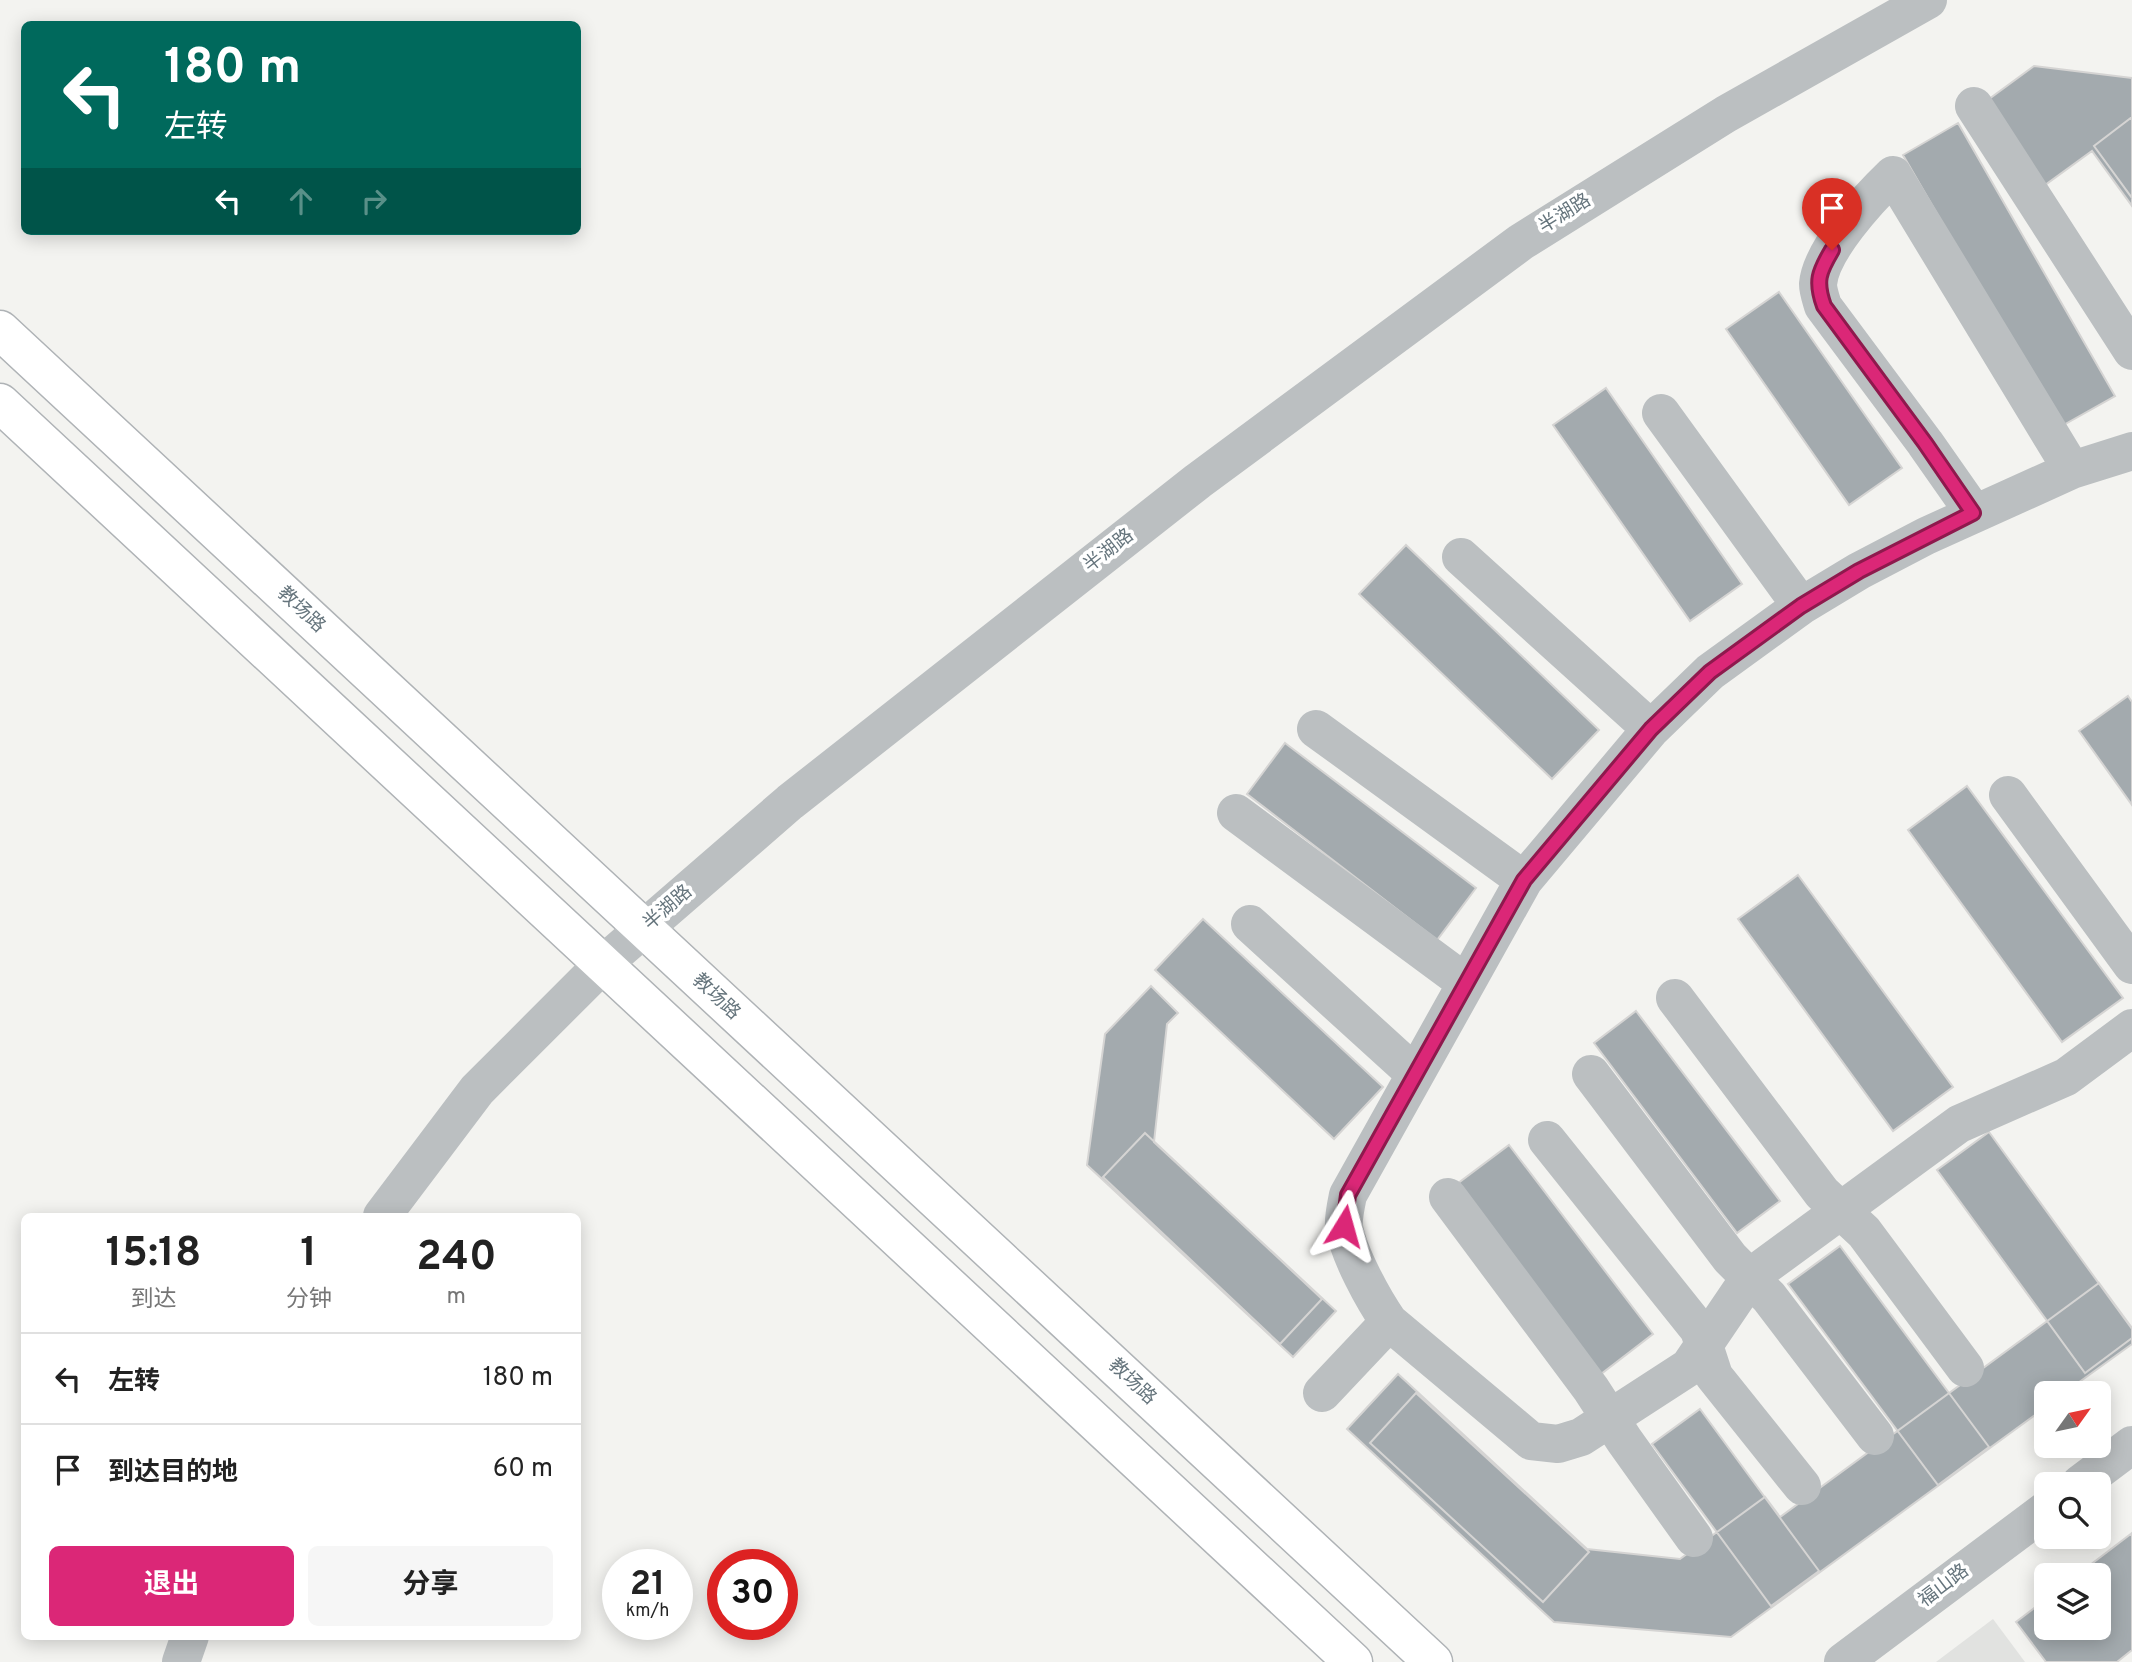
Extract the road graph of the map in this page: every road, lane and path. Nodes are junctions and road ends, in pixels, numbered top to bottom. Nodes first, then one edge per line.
1 (1928, 0) edge
2 (1974, 106) dead end
3 (0, 330) edge
4 (2132, 351) edge
5 (0, 403) edge
6 (1661, 413) dead end
7 (2132, 451) edge
8 (2072, 470) junction
9 (1973, 513) junction
10 (1461, 556) dead end
11 (1801, 606) junction
12 (1316, 729) dead end
13 (1651, 729) junction
14 (2008, 795) dead end
15 (1236, 813) dead end
16 (1524, 880) junction
17 (1250, 924) dead end
18 (643, 929) junction
19 (603, 964) junction
20 (2132, 965) edge
21 (1466, 983) junction
22 (1675, 999) dead end
23 (2132, 1028) edge
24 (1415, 1074) junction
25 (1591, 1074) dead end
26 (1547, 1140) dead end
27 (1448, 1197) dead end
28 (1841, 1210) junction
29 (384, 1213) edge
30 (1750, 1278) junction
31 (1389, 1322) junction
32 (1704, 1346) junction
33 (1965, 1368) dead end
34 (1322, 1393) dead end
35 (1610, 1418) junction
36 (1875, 1436) dead end
37 (2132, 1445) edge
38 (2096, 1472) edge
39 (1802, 1486) dead end
40 (2034, 1519) edge
41 (1695, 1538) dead end
42 (189, 1640) edge
43 (181, 1662) edge
44 (1353, 1662) edge
45 (1433, 1662) edge
46 (1843, 1662) edge

1 - 18 street, 半湖路
2 - 4 street
3 - 18 main road, 教场路
5 - 19 main road
6 - 11 street
7 - 8 street
8 - 9 street
8 - 9 street
9 - 11 street
10 - 13 street
11 - 13 street
12 - 16 street
13 - 16 street
14 - 20 street
15 - 21 street
16 - 21 street
17 - 24 street
18 - 19 street, 半湖路
18 - 45 main road, 教场路
19 - 29 street, 半湖路
19 - 44 main road
21 - 24 street
22 - 28 street
23 - 28 street
24 - 31 street
25 - 30 street
26 - 32 street
27 - 35 street
28 - 30 street
28 - 33 street
30 - 32 street
30 - 36 street
31 - 34 street
31 - 35 street
32 - 35 street
32 - 39 street
35 - 41 street
37 - 38 street
40 - 46 street, 福山路
42 - 43 street

